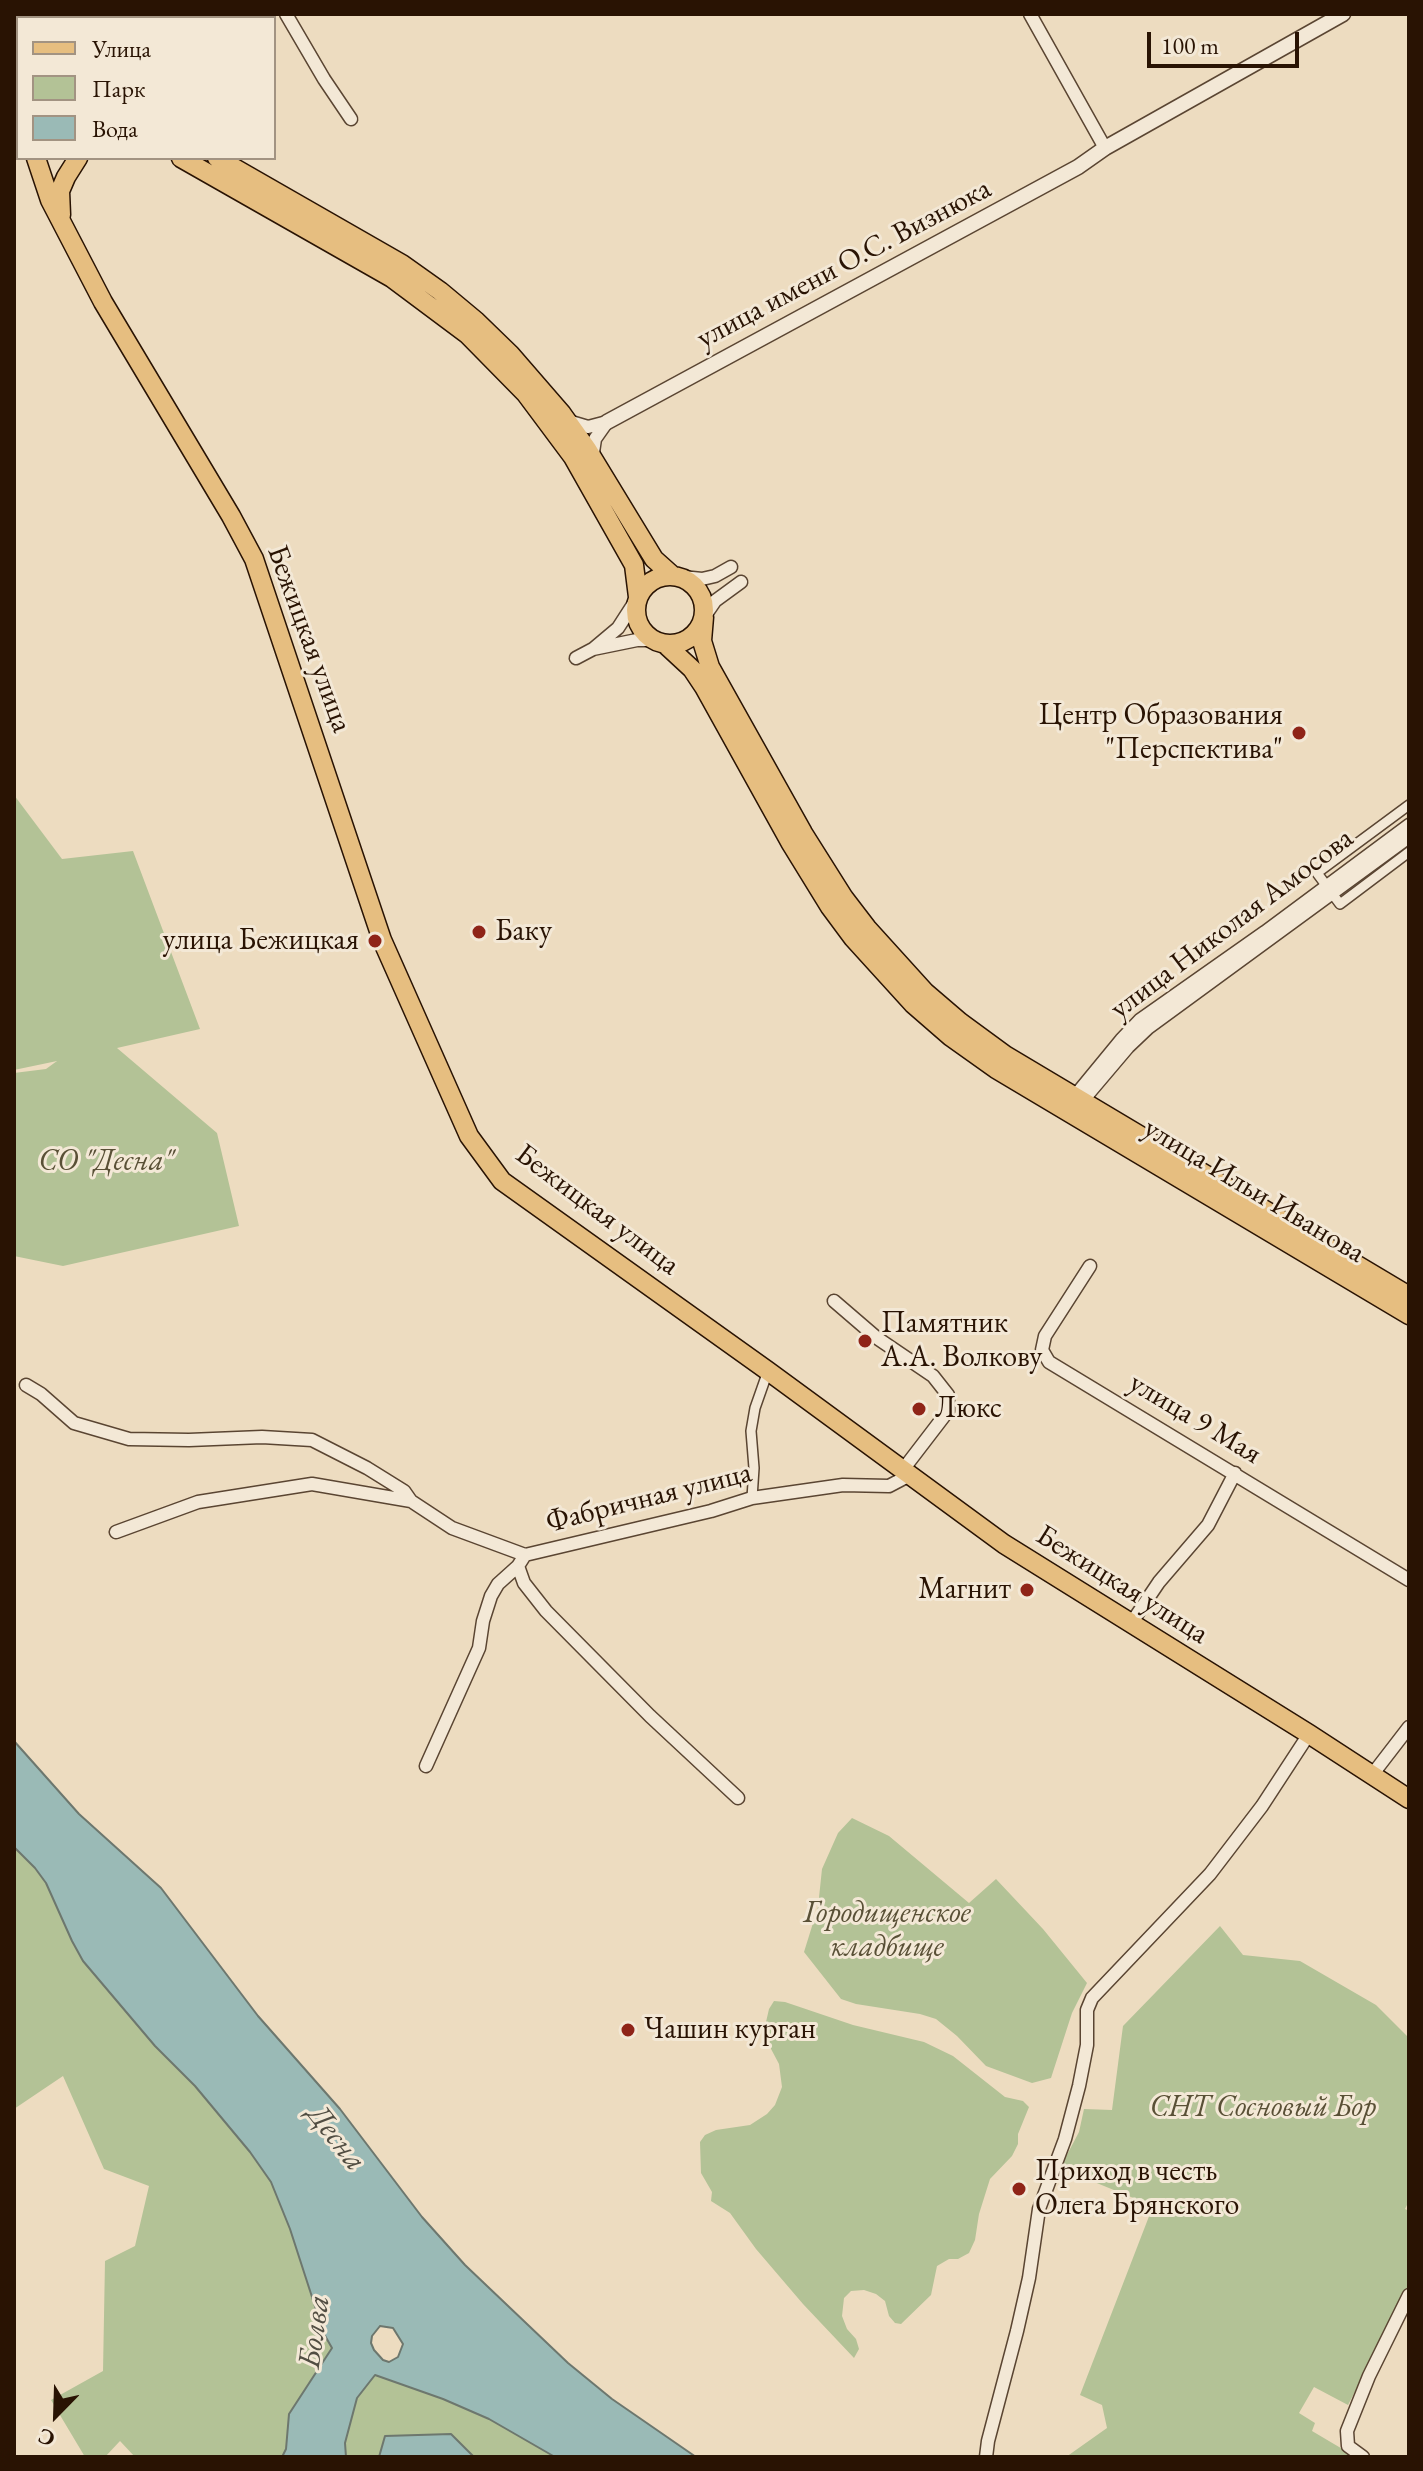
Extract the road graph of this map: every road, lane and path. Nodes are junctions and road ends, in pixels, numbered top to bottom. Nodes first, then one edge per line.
1 (286, 14) edge
2 (1030, 14) edge
3 (1343, 14) edge
4 (351, 119) dead end
5 (1105, 148) junction
6 (37, 160) edge
7 (77, 160) edge
8 (185, 160) edge
9 (221, 160) edge
10 (64, 225) junction
11 (566, 421) junction
12 (607, 422) junction
13 (592, 459) junction
14 (731, 567) dead end
15 (673, 576) junction
16 (741, 582) dead end
17 (638, 597) junction
18 (704, 617) junction
19 (658, 642) junction
20 (593, 649) junction
21 (576, 658) dead end
22 (1409, 805) edge
23 (1409, 825) edge
24 (1409, 837) edge
25 (1409, 852) edge
26 (1329, 889) junction
27 (1072, 1106) junction
28 (1090, 1266) dead end
29 (1409, 1296) edge
30 (834, 1301) dead end
31 (1409, 1315) edge
32 (768, 1371) junction
33 (26, 1385) dead end
34 (905, 1473) junction
35 (1235, 1473) junction
36 (752, 1498) junction
37 (411, 1501) junction
38 (116, 1532) dead end
39 (521, 1561) junction
40 (1409, 1580) edge
41 (1130, 1625) junction
42 (1409, 1727) edge
43 (1309, 1734) junction
44 (426, 1766) dead end
45 (1372, 1775) junction
46 (738, 1798) dead end
47 (1409, 1799) edge
48 (1409, 2295) edge
49 (986, 2457) edge
50 (1363, 2457) edge

1 - 4 street
2 - 5 street
3 - 5 street, улица имени О.С. Визнюка
5 - 12 street, улица имени О.С. Визнюка
6 - 10 main road, Бежицкая улица
7 - 10 main road
8 - 17 main road
9 - 11 main road
10 - 32 main road, Бежицкая улица
11 - 12 street
11 - 13 main road
12 - 13 street
13 - 15 main road
14 - 15 street
15 - 17 main road
15 - 18 main road
16 - 18 street
17 - 19 main road
17 - 20 street
18 - 19 main road
18 - 27 main road
19 - 20 street
19 - 27 main road
20 - 21 street
22 - 26 street
23 - 26 street, улица Николая Амосова
24 - 26 street, улица Николая Амосова
25 - 26 street
26 - 27 street, улица Николая Амосова
27 - 29 main road, улица Ильи Иванова
27 - 31 main road, улица Ильи Иванова
28 - 35 street, улица 9 Мая
30 - 34 street
32 - 34 main road, Бежицкая улица
32 - 36 street
33 - 37 street, Фабричная улица
34 - 36 street, Фабричная улица
34 - 41 main road, Бежицкая улица
35 - 40 street, улица 9 Мая
35 - 41 street
36 - 39 street, Фабричная улица
37 - 38 street, Фабричная улица
37 - 39 street, Фабричная улица
39 - 44 street, Фабричная улица
39 - 46 street
41 - 43 main road, Бежицкая улица
42 - 45 street
43 - 45 main road, Бежицкая улица
43 - 49 street
45 - 47 main road, Бежицкая улица
48 - 50 street

